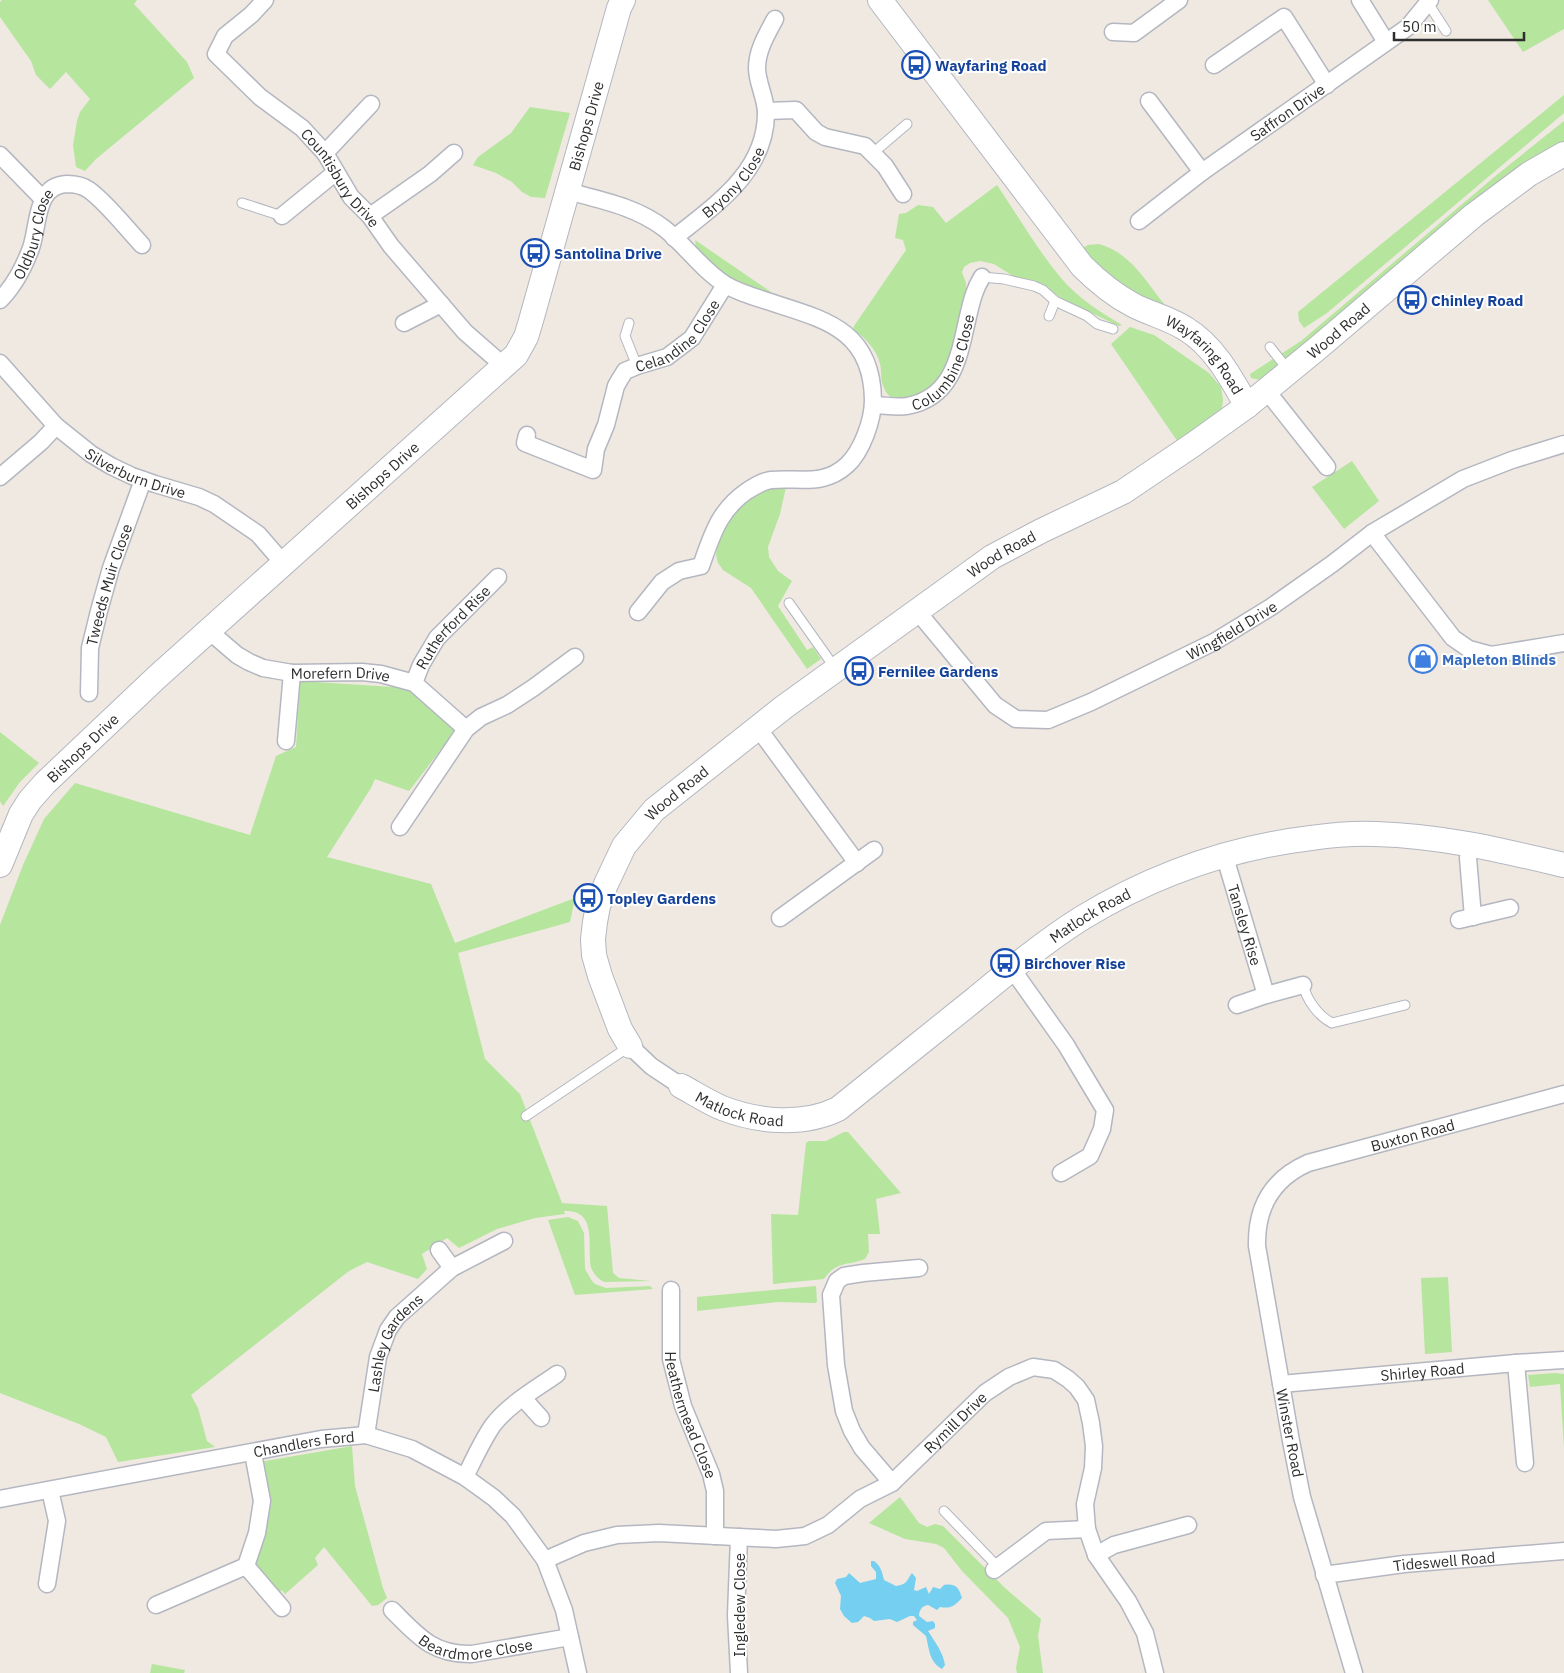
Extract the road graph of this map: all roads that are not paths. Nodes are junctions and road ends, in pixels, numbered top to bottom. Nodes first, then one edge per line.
1 (265, 0) edge
2 (623, 0) edge
3 (880, 0) edge
4 (1179, 0) edge
5 (1361, 2) edge
6 (1429, 2) edge
7 (775, 19) dead end
8 (1446, 31) dead end
9 (1113, 32) dead end
10 (1386, 42) junction
11 (1214, 65) dead end
12 (1327, 85) junction
13 (1149, 101) dead end
14 (372, 104) dead end
15 (766, 111) junction
16 (907, 124) dead end
17 (454, 152) dead end
18 (325, 153) junction
19 (873, 153) junction
20 (1564, 154) edge
21 (0, 155) edge
22 (336, 172) junction
23 (1202, 172) junction
24 (567, 191) junction
25 (904, 194) dead end
26 (42, 198) junction
27 (242, 203) dead end
28 (282, 216) joint
29 (370, 216) junction
30 (1139, 221) dead end
31 (674, 238) junction
32 (142, 245) dead end
33 (982, 277) joint
34 (725, 285) junction
35 (0, 300) edge
36 (1055, 301) junction
37 (441, 304) junction
38 (1049, 316) dead end
39 (404, 323) dead end
40 (629, 323) dead end
41 (1113, 329) dead end
42 (1270, 347) dead end
43 (0, 363) edge
44 (504, 366) junction
45 (637, 366) junction
46 (1290, 371) junction
47 (1266, 390) junction
48 (873, 405) junction
49 (1247, 406) junction
50 (56, 426) junction
51 (527, 435) dead end
52 (1564, 444) edge
53 (1326, 467) dead end
54 (0, 477) edge
55 (144, 480) junction
56 (1372, 533) junction
57 (284, 564) junction
58 (498, 577) dead end
59 (789, 603) dead end
60 (917, 611) junction
61 (638, 612) dead end
62 (209, 631) junction
63 (1564, 643) edge
64 (575, 657) dead end
65 (836, 669) junction
66 (292, 673) junction
67 (414, 683) junction
68 (89, 693) dead end
69 (758, 728) junction
70 (466, 729) junction
71 (286, 741) dead end
72 (400, 827) dead end
73 (1471, 843) junction
74 (874, 850) dead end
75 (2, 854) edge
76 (1224, 854) junction
77 (857, 863) junction
78 (1564, 865) edge
79 (1510, 908) dead end
80 (780, 918) dead end
81 (1012, 969) junction
82 (1303, 985) joint
83 (1266, 995) junction
84 (1405, 1004) dead end
85 (1237, 1006) dead end
86 (630, 1046) junction
87 (681, 1086) joint
88 (1564, 1094) edge
89 (526, 1116) dead end
90 (1061, 1173) dead end
91 (1271, 1192) joint
92 (504, 1241) dead end
93 (439, 1250) dead end
94 (452, 1268) junction
95 (919, 1268) dead end
96 (671, 1290) dead end
97 (1564, 1360) edge
98 (1516, 1363) junction
99 (557, 1374) dead end
100 (1281, 1384) junction
101 (523, 1398) junction
102 (541, 1418) dead end
103 (366, 1435) junction
104 (253, 1453) junction
105 (1525, 1463) dead end
106 (465, 1477) junction
107 (892, 1483) junction
108 (50, 1490) junction
109 (0, 1499) edge
110 (944, 1511) dead end
111 (1188, 1525) dead end
112 (1087, 1529) junction
113 (715, 1536) junction
114 (739, 1537) junction
115 (1564, 1551) edge
116 (1096, 1556) junction
117 (545, 1560) junction
118 (246, 1566) junction
119 (996, 1569) joint
120 (1324, 1575) junction
121 (47, 1584) dead end
122 (156, 1605) dead end
123 (282, 1608) dead end
124 (392, 1610) dead end
125 (570, 1637) junction
126 (578, 1673) edge
127 (739, 1673) edge
128 (1155, 1673) edge
129 (1354, 1673) edge

1 - 18 street, Countisbury Drive
2 - 24 street, Bishops Drive
3 - 49 street, Wayfaring Road
4 - 9 street
5 - 10 street
6 - 8 lane
6 - 10 street, Saffron Drive
7 - 15 street, Bryony Close
10 - 12 street, Saffron Drive
11 - 12 street
12 - 23 street, Saffron Drive
13 - 23 street
14 - 18 street
15 - 19 street
15 - 31 street, Bryony Close
16 - 19 lane
17 - 29 street
18 - 22 street, Countisbury Drive
19 - 25 street
20 - 46 street, Wood Road
21 - 26 street
22 - 28 street
22 - 29 street, Countisbury Drive
23 - 30 street, Saffron Drive
24 - 31 street
24 - 44 street, Bishops Drive
26 - 32 street, Oldbury Close
26 - 35 street, Oldbury Close
27 - 28 lane
29 - 37 street, Countisbury Drive
31 - 34 street
33 - 36 lane
33 - 48 street, Columbine Close
34 - 45 street, Celandine Close
34 - 48 street
36 - 38 lane
36 - 41 lane
37 - 39 street
37 - 44 street, Countisbury Drive
40 - 45 lane
42 - 46 lane
43 - 50 street, Silverburn Drive
44 - 57 street, Bishops Drive
45 - 51 street, Celandine Close
46 - 47 street, Wood Road
47 - 49 street, Wood Road
47 - 53 street
48 - 61 street
49 - 60 street, Wood Road
50 - 54 street
50 - 55 street, Silverburn Drive
52 - 56 street, Wingfield Drive
55 - 57 street, Silverburn Drive
55 - 68 street, Tweeds Muir Close
56 - 60 street, Wingfield Drive
56 - 63 street
57 - 62 street, Bishops Drive
58 - 67 street, Rutherford Rise
59 - 65 lane
60 - 65 street, Wood Road
62 - 66 street, Morefern Drive
62 - 75 street, Bishops Drive
64 - 70 street
65 - 69 street, Wood Road
66 - 67 street, Morefern Drive
66 - 71 street
67 - 70 street, Morefern Drive
69 - 77 street
69 - 86 street, Wood Road
70 - 72 street
73 - 76 street, Matlock Road
73 - 78 street, Matlock Road
73 - 79 street
74 - 77 street
76 - 81 street, Matlock Road
76 - 83 street, Tansley Rise
77 - 80 street
81 - 87 street, Matlock Road
81 - 90 street
82 - 83 street
82 - 84 lane
83 - 85 street
86 - 87 street, Matlock Road
86 - 89 lane
88 - 91 street, Buxton Road
91 - 100 street, Winster Road
92 - 94 street, Lashley Gardens
93 - 94 street
94 - 103 street, Lashley Gardens
95 - 107 street
96 - 113 street, Heathermead Close
97 - 98 street, Shirley Road
98 - 100 street, Shirley Road
98 - 105 street
99 - 101 street
100 - 120 street, Winster Road
101 - 102 street
101 - 106 street
103 - 104 street, Chandlers Ford
103 - 106 street, Chandlers Ford
104 - 108 street, Chandlers Ford
104 - 118 street
106 - 117 street, Chandlers Ford
107 - 112 street, Rymill Drive
107 - 114 street, Rymill Drive
108 - 109 street, Chandlers Ford
108 - 121 street
110 - 119 lane
111 - 116 street
112 - 116 street, Rymill Drive
112 - 119 street
113 - 114 street, Rymill Drive
113 - 117 street, Rymill Drive
114 - 127 street, Ingledew Close
115 - 120 street, Tideswell Road
116 - 128 street, Rymill Drive
117 - 125 street, Chandlers Ford
118 - 122 street
118 - 123 street
120 - 129 street, Winster Road
124 - 125 street, Beardmore Close
125 - 126 street, Chandlers Ford

